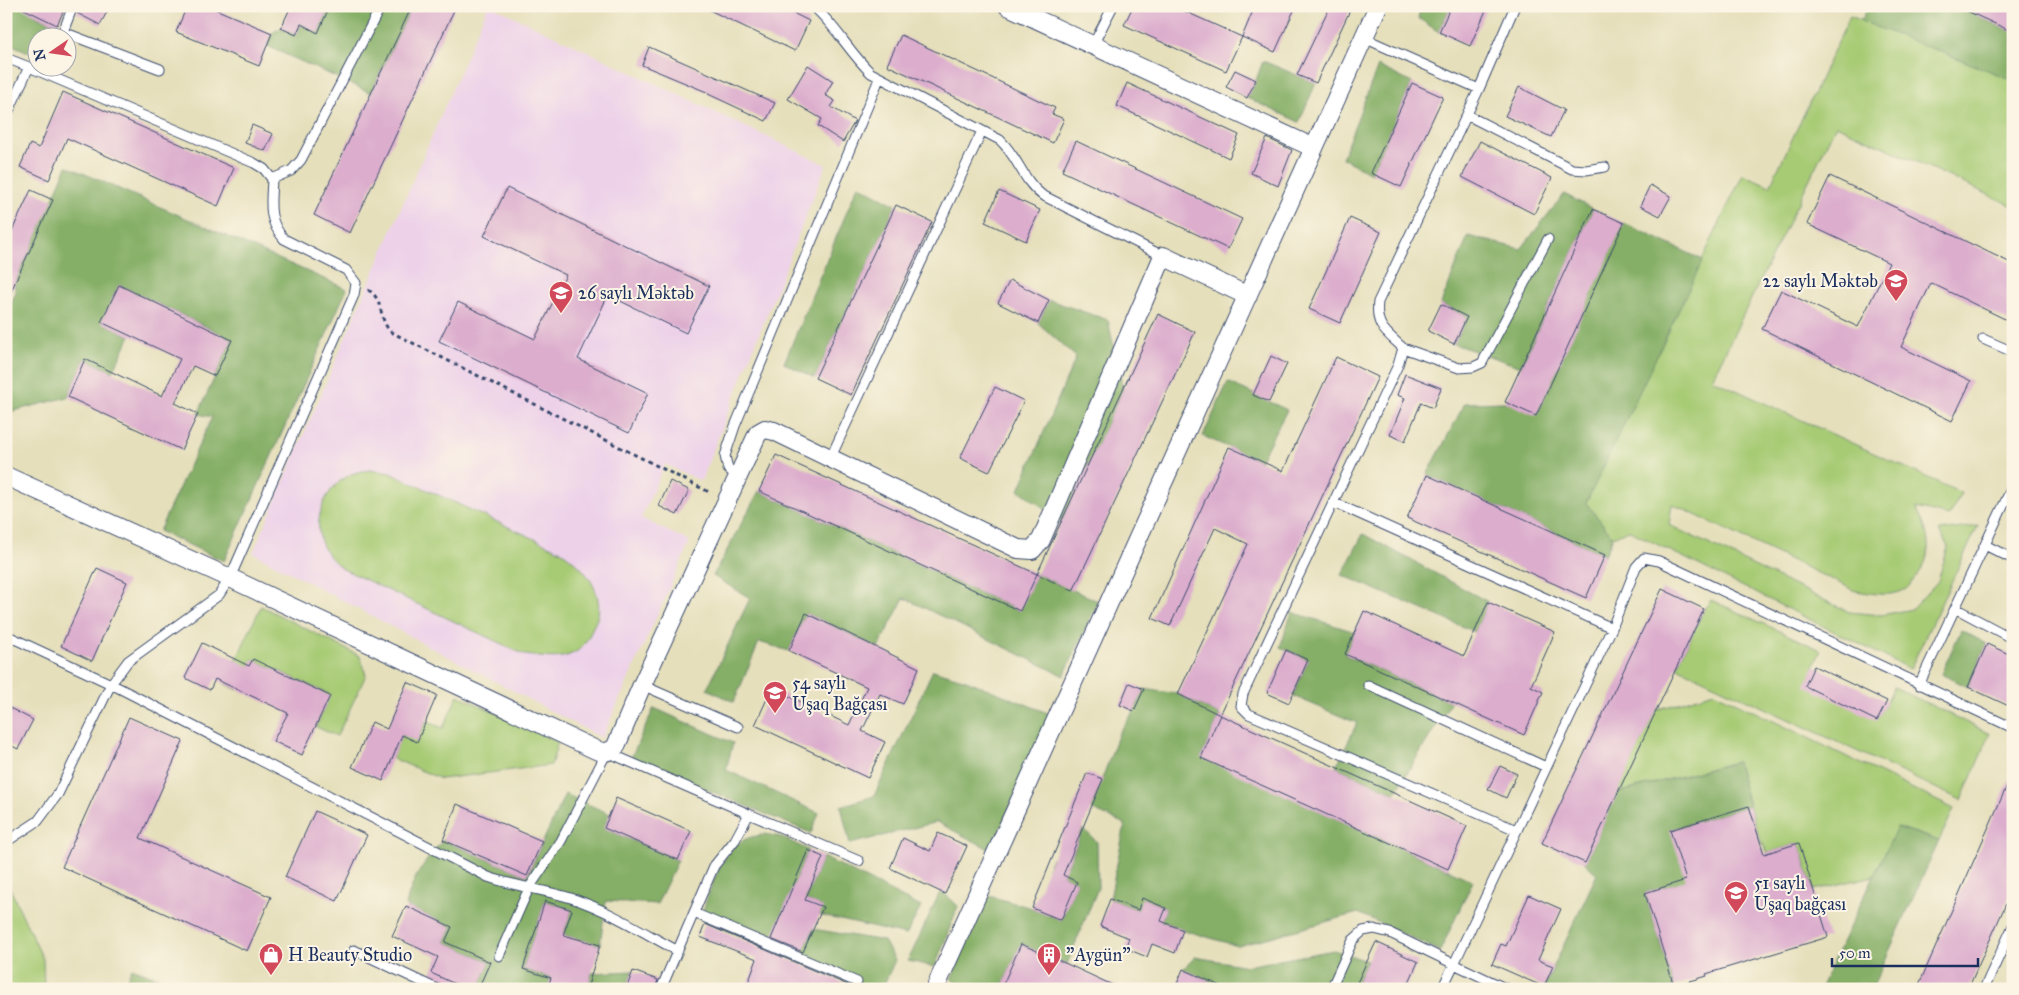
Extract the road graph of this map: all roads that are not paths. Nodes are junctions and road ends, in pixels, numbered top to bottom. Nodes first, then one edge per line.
1 (73, 6) edge
2 (381, 6) edge
3 (813, 6) edge
4 (1008, 6) edge
5 (1113, 6) edge
6 (1378, 6) edge
7 (1515, 6) edge
8 (1364, 38) junction
9 (1093, 45) junction
10 (6, 58) edge
11 (28, 67) joint
12 (160, 69) dead end
13 (54, 78) edge
14 (878, 79) junction
15 (1480, 89) junction
16 (1467, 115) junction
17 (6, 118) edge
18 (982, 131) junction
19 (1314, 148) junction
20 (1605, 167) dead end
21 (272, 179) junction
22 (1548, 238) dead end
23 (1163, 256) junction
24 (1248, 296) junction
25 (1983, 339) dead end
26 (1403, 348) junction
27 (2013, 352) edge
28 (830, 459) junction
29 (6, 476) edge
30 (738, 476) junction
31 (2013, 485) edge
32 (1335, 503) junction
33 (1985, 546) junction
34 (2013, 559) edge
35 (230, 578) junction
36 (1955, 608) junction
37 (1612, 628) junction
38 (6, 635) edge
39 (2013, 639) edge
40 (111, 684) junction
41 (642, 684) junction
42 (1368, 685) dead end
43 (1920, 685) junction
44 (738, 727) dead end
45 (2013, 728) edge
46 (607, 752) junction
47 (1546, 767) junction
48 (749, 814) junction
49 (1516, 830) junction
50 (6, 842) edge
51 (859, 861) dead end
52 (529, 888) junction
53 (694, 913) junction
54 (2013, 926) edge
55 (354, 950) dead end
56 (678, 951) junction
57 (499, 956) dead end
58 (1454, 964) junction
59 (857, 982) dead end
60 (437, 989) edge
61 (661, 989) edge
62 (938, 989) edge
63 (1331, 989) edge
64 (1442, 989) edge
65 (1507, 989) edge
66 (1984, 989) edge

1 - 12 lane
2 - 21 lane
3 - 14 lane
4 - 9 street
5 - 9 lane
6 - 8 street
7 - 15 lane
8 - 15 lane
8 - 19 street
9 - 19 street
10 - 11 lane
11 - 17 lane
13 - 21 lane
14 - 18 lane
14 - 30 lane
15 - 16 lane
16 - 20 lane
16 - 26 lane
18 - 23 lane
18 - 28 lane
19 - 24 street
21 - 35 lane
22 - 26 lane
23 - 24 street
23 - 28 street
24 - 62 street
25 - 27 lane
26 - 32 lane
28 - 30 street
29 - 35 street
30 - 41 street
31 - 33 lane
32 - 37 lane
32 - 49 lane
33 - 34 lane
33 - 36 lane
35 - 40 lane
35 - 46 street
36 - 39 lane
36 - 43 lane
37 - 43 lane
37 - 47 lane
38 - 40 lane
40 - 50 lane
40 - 52 lane
41 - 44 lane
41 - 46 street
42 - 47 lane
43 - 45 lane
46 - 48 lane
46 - 52 lane
47 - 49 lane
48 - 51 lane
48 - 53 lane
49 - 58 lane
52 - 56 lane
52 - 57 lane
53 - 56 lane
53 - 59 lane
54 - 66 lane
55 - 60 lane
56 - 61 lane
58 - 63 lane
58 - 64 lane
58 - 65 lane

